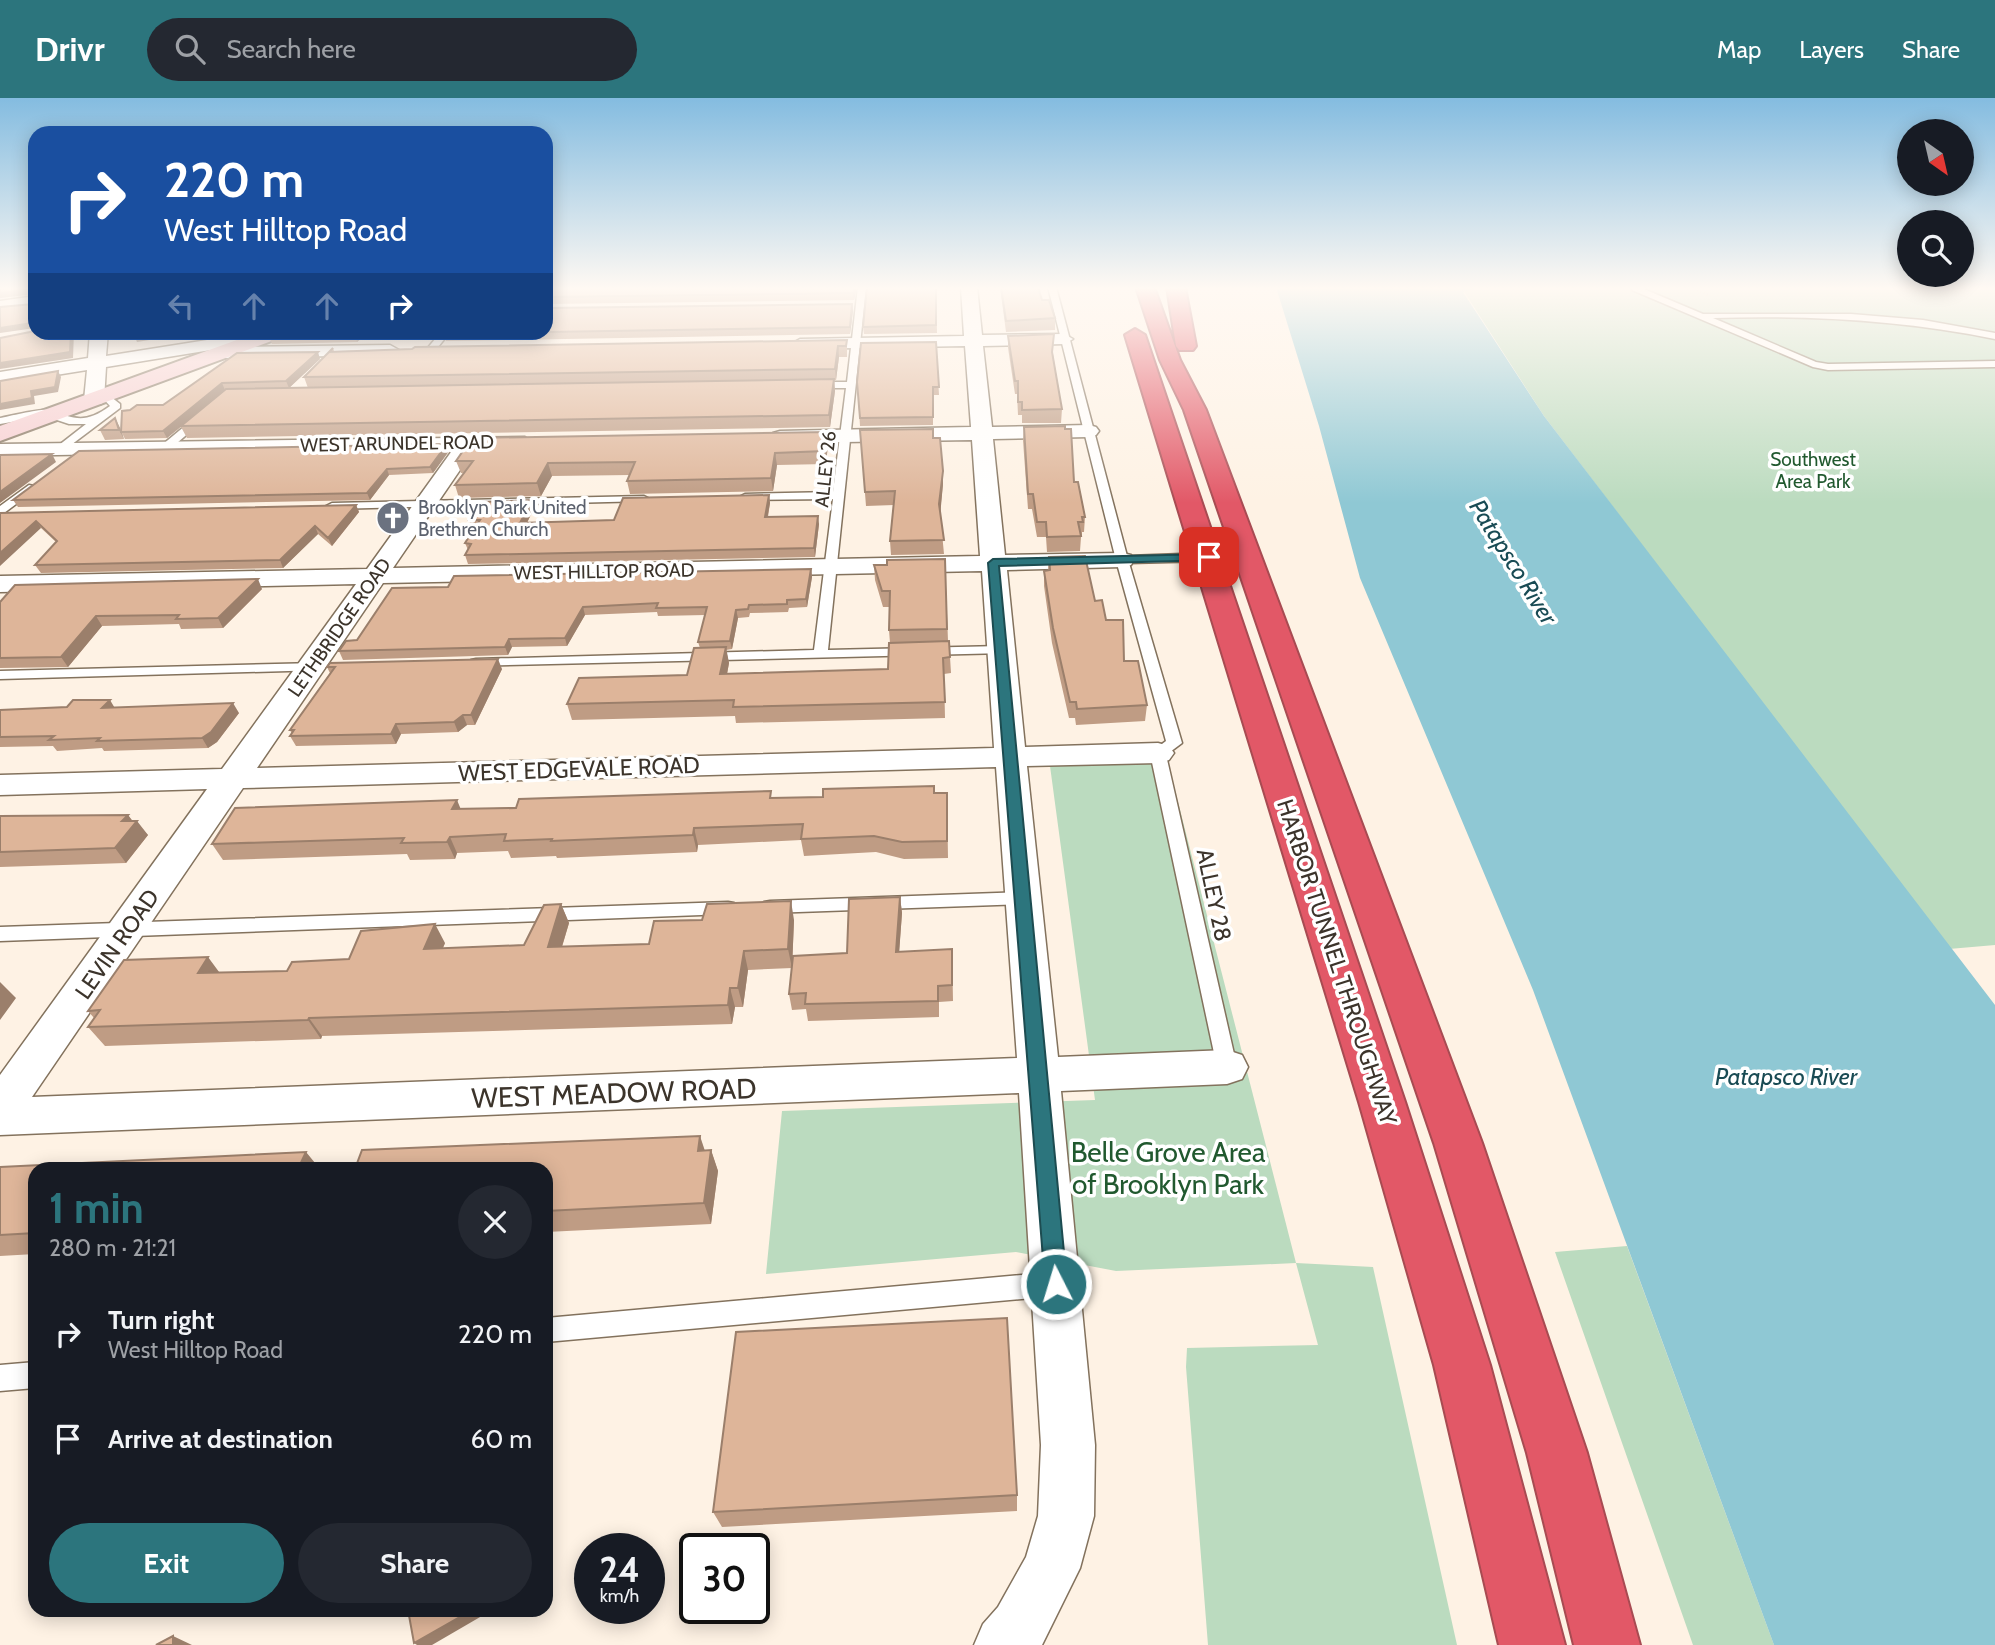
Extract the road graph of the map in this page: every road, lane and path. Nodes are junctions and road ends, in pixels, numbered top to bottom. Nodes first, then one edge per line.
1 (114, 359) edge
2 (208, 359) edge
3 (854, 359) edge
4 (976, 359) edge
5 (1069, 359) edge
6 (1143, 359) edge
7 (1170, 359) edge
8 (1190, 359) edge
9 (1801, 359) edge
10 (96, 362) junction
11 (1995, 364) edge
12 (0, 378) edge
13 (852, 385) junction
14 (796, 386) edge
15 (98, 406) junction
16 (1195, 410) junction
17 (208, 412) edge
18 (60, 413) junction
19 (0, 421) edge
20 (1088, 431) junction
21 (982, 433) junction
22 (0, 435) edge
23 (846, 435) junction
24 (762, 437) edge
25 (539, 440) edge
26 (469, 442) junction
27 (166, 447) junction
28 (0, 450) edge
29 (60, 456) junction
30 (41, 480) edge
31 (839, 495) junction
32 (729, 498) edge
33 (660, 499) edge
34 (425, 504) junction
35 (316, 507) edge
36 (0, 513) edge
37 (14, 513) edge
38 (1209, 557) junction
39 (1122, 560) junction
40 (993, 563) junction
41 (831, 566) junction
42 (375, 576) junction
43 (0, 584) edge
44 (1001, 650) junction
45 (821, 654) junction
46 (463, 663) edge
47 (339, 666) edge
48 (311, 667) junction
49 (0, 675) edge
50 (1166, 748) junction
51 (1010, 757) junction
52 (233, 779) junction
53 (0, 785) edge
54 (1023, 898) junction
55 (127, 929) junction
56 (0, 934) edge
57 (1227, 1068) joint
58 (1040, 1076) junction
59 (0, 1109) edge
60 (0, 1117) edge
61 (1056, 1284) junction
62 (553, 1328) edge
63 (28, 1376) edge
64 (0, 1378) edge
65 (1004, 1645) edge
66 (1532, 1645) edge
67 (1607, 1645) edge

1 - 10 street
2 - 15 main road
3 - 13 lane, ALLEY 26
4 - 21 street
5 - 20 lane, ALLEY 28
6 - 38 highway, HARBOR TUNNEL THROUGHWAY
7 - 16 highway, HARBOR TUNNEL THROUGHWAY
8 - 16 highway, HARBOR TUNNEL THROUGHWAY
9 - 11 lane
10 - 12 street
10 - 15 street
13 - 14 lane
13 - 23 lane, ALLEY 26
15 - 18 main road
15 - 29 lane
16 - 67 highway, HARBOR TUNNEL THROUGHWAY
17 - 27 lane
18 - 19 lane
18 - 22 main road
20 - 21 street
20 - 39 lane, ALLEY 28
21 - 23 street
21 - 40 street
23 - 24 street
23 - 31 lane, ALLEY 26
25 - 26 street, WEST ARUNDEL ROAD
26 - 27 street, WEST ARUNDEL ROAD
26 - 34 street, LETHBRIDGE ROAD
27 - 29 street, WEST ARUNDEL ROAD
28 - 29 street, WEST ARUNDEL ROAD
30 - 36 lane
31 - 32 lane
31 - 41 lane, ALLEY 26
33 - 34 lane
34 - 35 lane
34 - 42 street, LETHBRIDGE ROAD
36 - 37 lane
38 - 39 lane, WEST HILLTOP ROAD
38 - 66 highway, HARBOR TUNNEL THROUGHWAY
39 - 40 street, WEST HILLTOP ROAD
39 - 50 lane, ALLEY 28
40 - 41 street, WEST HILLTOP ROAD
40 - 44 street
41 - 42 street, WEST HILLTOP ROAD
41 - 45 lane, ALLEY 26
42 - 43 street, WEST HILLTOP ROAD
42 - 48 street, LETHBRIDGE ROAD
44 - 45 lane
44 - 51 street
45 - 46 lane
47 - 48 lane
48 - 49 lane
48 - 52 street, LETHBRIDGE ROAD
50 - 51 street, WEST EDGEVALE ROAD
50 - 57 lane, ALLEY 28
51 - 52 street, WEST EDGEVALE ROAD
51 - 54 street
52 - 53 street, WEST EDGEVALE ROAD
52 - 55 street, LEVIN ROAD
54 - 55 lane
54 - 58 street
55 - 56 lane
55 - 59 street, LEVIN ROAD
57 - 58 street, WEST MEADOW ROAD
58 - 60 street, WEST MEADOW ROAD
58 - 61 street
61 - 62 lane
61 - 65 street
63 - 64 lane

